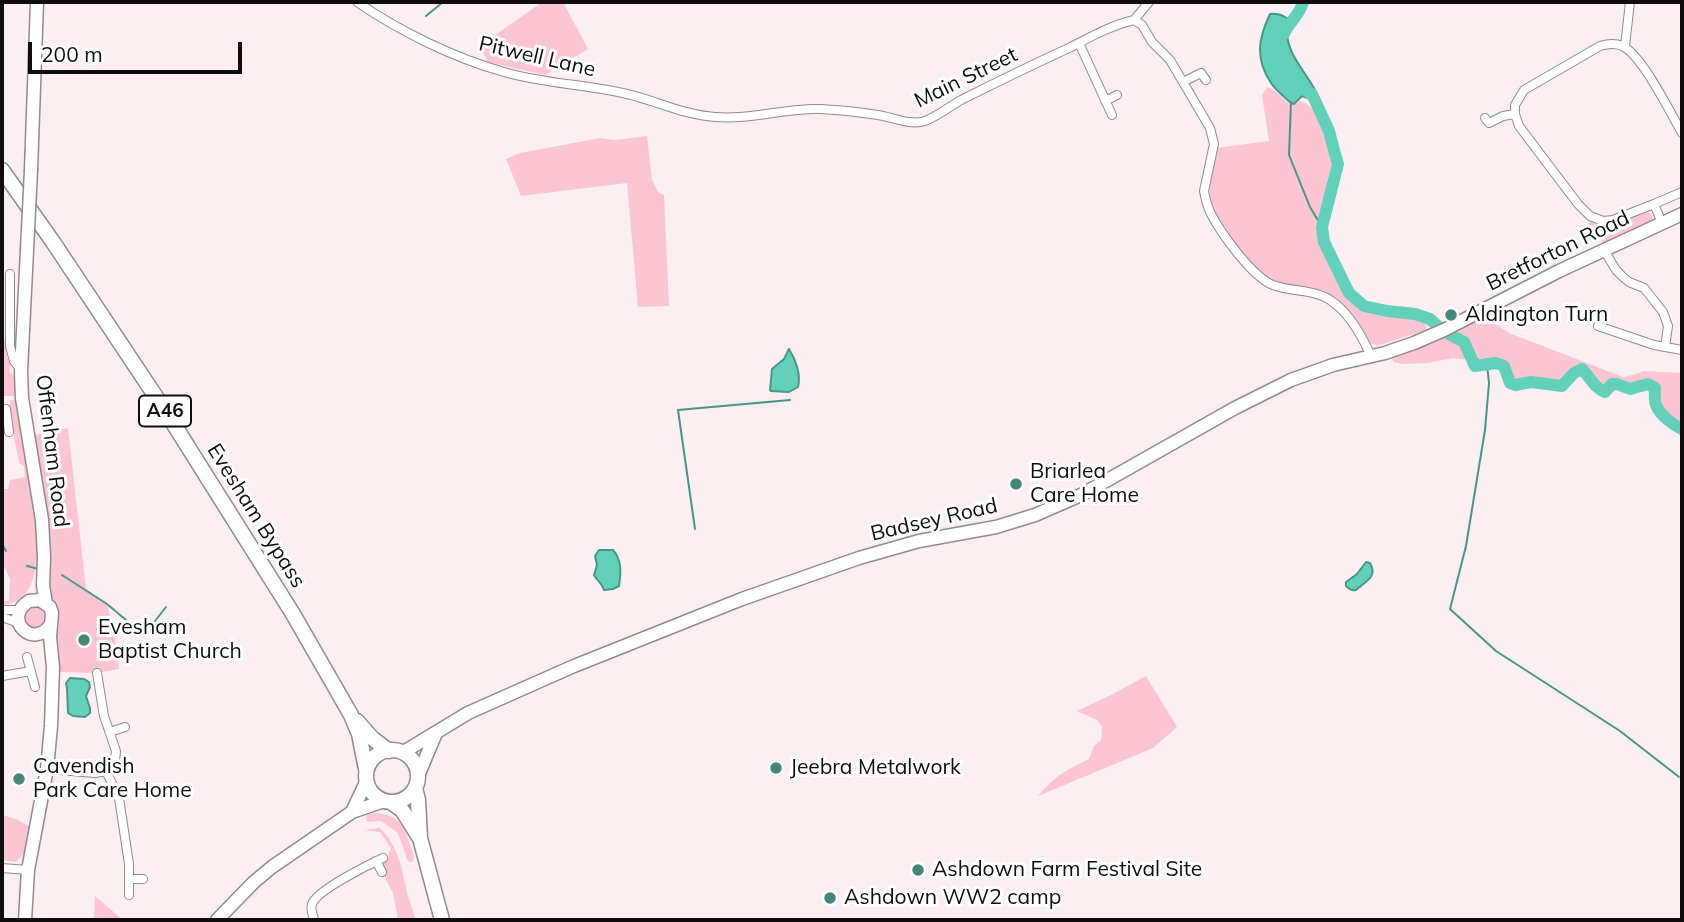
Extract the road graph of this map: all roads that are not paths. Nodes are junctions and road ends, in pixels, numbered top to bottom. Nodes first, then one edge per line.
1 (37, 2) edge
2 (356, 2) edge
3 (1149, 2) edge
4 (1630, 2) edge
5 (1134, 20) junction
6 (1079, 43) junction
7 (1625, 46) junction
8 (1206, 80) dead end
9 (1183, 82) junction
10 (1117, 95) dead end
11 (1105, 101) junction
12 (680, 110) joint
13 (1515, 114) junction
14 (1112, 115) dead end
15 (1485, 118) dead end
16 (1682, 133) edge
17 (2, 170) edge
18 (1682, 191) edge
19 (1654, 204) junction
20 (1682, 214) edge
21 (1662, 223) junction
22 (1604, 250) junction
23 (10, 274) dead end
24 (6, 287) edge
25 (1598, 326) dead end
26 (1434, 334) joint
27 (1665, 347) junction
28 (1682, 350) edge
29 (1371, 356) junction
30 (22, 371) junction
31 (6, 399) dead end
32 (4, 409) edge
33 (9, 432) dead end
34 (43, 570) junction
35 (46, 603) junction
36 (24, 605) junction
37 (2, 610) edge
38 (2, 617) edge
39 (19, 623) junction
40 (51, 624) junction
41 (32, 634) junction
42 (27, 657) dead end
43 (53, 667) junction
44 (31, 671) junction
45 (97, 673) dead end
46 (2, 676) edge
47 (35, 687) dead end
48 (351, 715) junction
49 (125, 727) dead end
50 (110, 732) junction
51 (436, 733) junction
52 (395, 752) junction
53 (47, 769) junction
54 (106, 771) junction
55 (366, 776) junction
56 (416, 782) junction
57 (388, 802) junction
58 (352, 812) junction
59 (420, 838) junction
60 (2, 868) edge
61 (28, 870) junction
62 (382, 872) dead end
63 (129, 879) junction
64 (143, 879) dead end
65 (129, 895) dead end
66 (25, 920) edge
67 (217, 920) edge
68 (314, 920) edge
69 (442, 920) edge

1 - 30 main road, Offenham Road, bridge
2 - 12 street, Pitwell Lane
3 - 5 street
4 - 7 street
5 - 6 street, Main Street
5 - 9 street
6 - 11 street
6 - 12 street, Main Street
7 - 13 street
7 - 16 street
8 - 9 street
9 - 29 street
10 - 11 street
11 - 14 street
13 - 15 street
13 - 19 street
17 - 48 highway, Evesham Bypass / A46
18 - 19 street
19 - 21 street
20 - 21 main road, Bretforton Road
21 - 22 main road, Bretforton Road
22 - 26 main road, Bretforton Road
22 - 27 street
23 - 24 street
24 - 30 street
25 - 27 street
26 - 29 main road, Badsey Road
27 - 28 street
29 - 51 main road, Badsey Road
30 - 34 main road, Offenham Road
31 - 32 street
32 - 33 street
34 - 35 main road, Offenham Road
34 - 36 main road, Offenham Road
35 - 36 main road
35 - 40 main road
36 - 37 street
36 - 39 main road
38 - 39 street
39 - 41 main road
40 - 41 main road
40 - 43 main road
41 - 43 main road
42 - 44 street
43 - 53 main road
44 - 46 street
44 - 47 street
45 - 50 street
48 - 52 highway, Evesham Bypass / A46
48 - 55 highway, Evesham Bypass / A46
49 - 50 street
50 - 54 street
51 - 52 main road, Badsey Road
51 - 56 main road
52 - 55 highway
52 - 56 highway
53 - 54 street
53 - 61 main road
54 - 63 street
55 - 57 highway
55 - 58 main road
56 - 57 highway
56 - 59 highway
57 - 58 main road
57 - 59 highway
58 - 67 main road
59 - 69 highway
60 - 61 street
61 - 66 main road
62 - 68 street
63 - 64 street
63 - 65 street

